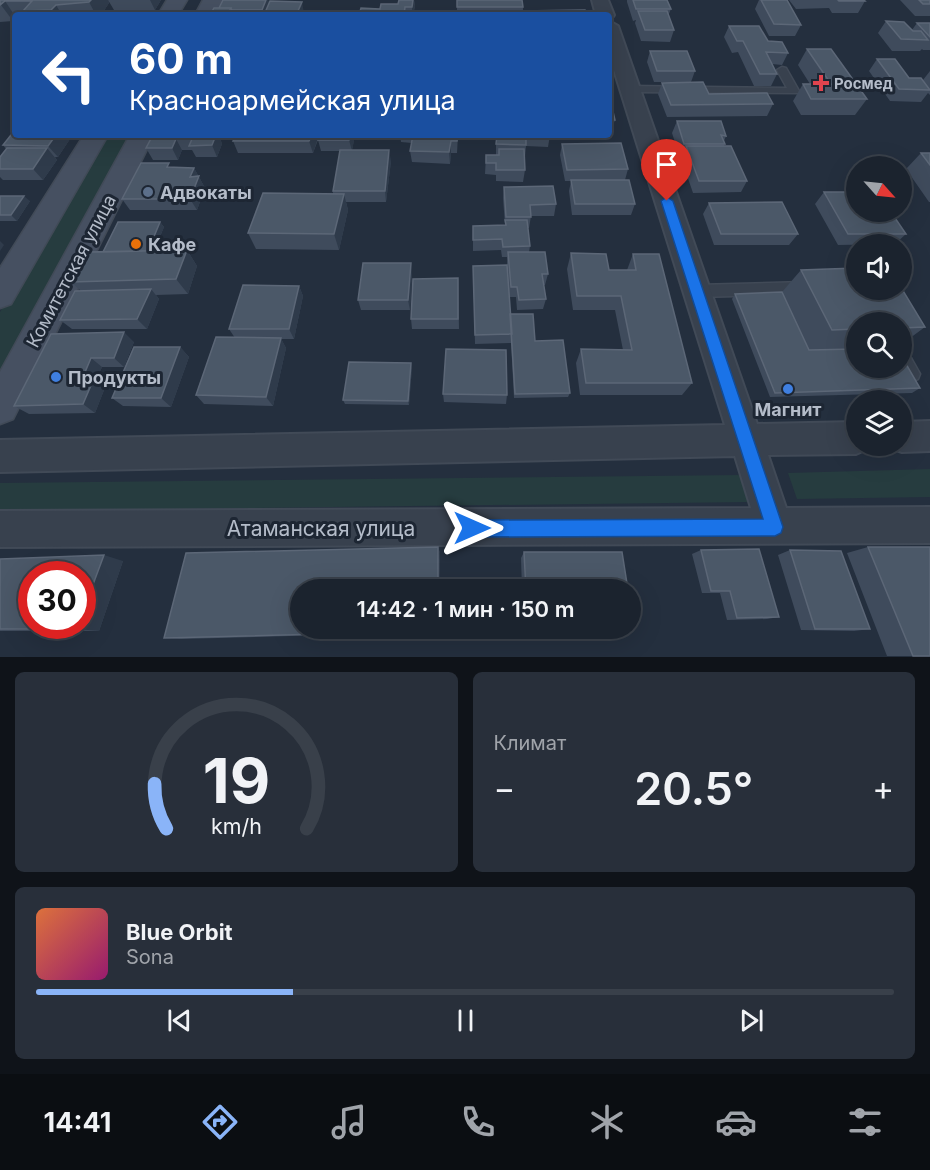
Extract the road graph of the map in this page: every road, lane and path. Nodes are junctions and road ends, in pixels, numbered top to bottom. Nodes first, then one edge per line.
1 (612, 35) edge
2 (782, 70) dead end
3 (630, 89) junction
4 (94, 138) edge
5 (140, 138) edge
6 (820, 287) edge
7 (697, 291) junction
8 (0, 295) edge
9 (0, 407) edge
10 (930, 436) edge
11 (912, 437) edge
12 (846, 438) edge
13 (746, 441) junction
14 (0, 456) edge
15 (930, 525) edge
16 (775, 527) junction
17 (0, 529) edge

1 - 3 street
2 - 3 lane
3 - 7 street
4 - 8 street
5 - 9 street, Комитетская улица
6 - 7 lane
7 - 13 street
10 - 11 street
12 - 13 street
13 - 14 street
13 - 16 street
15 - 16 street, Атаманская улица
16 - 17 street, Атаманская улица

